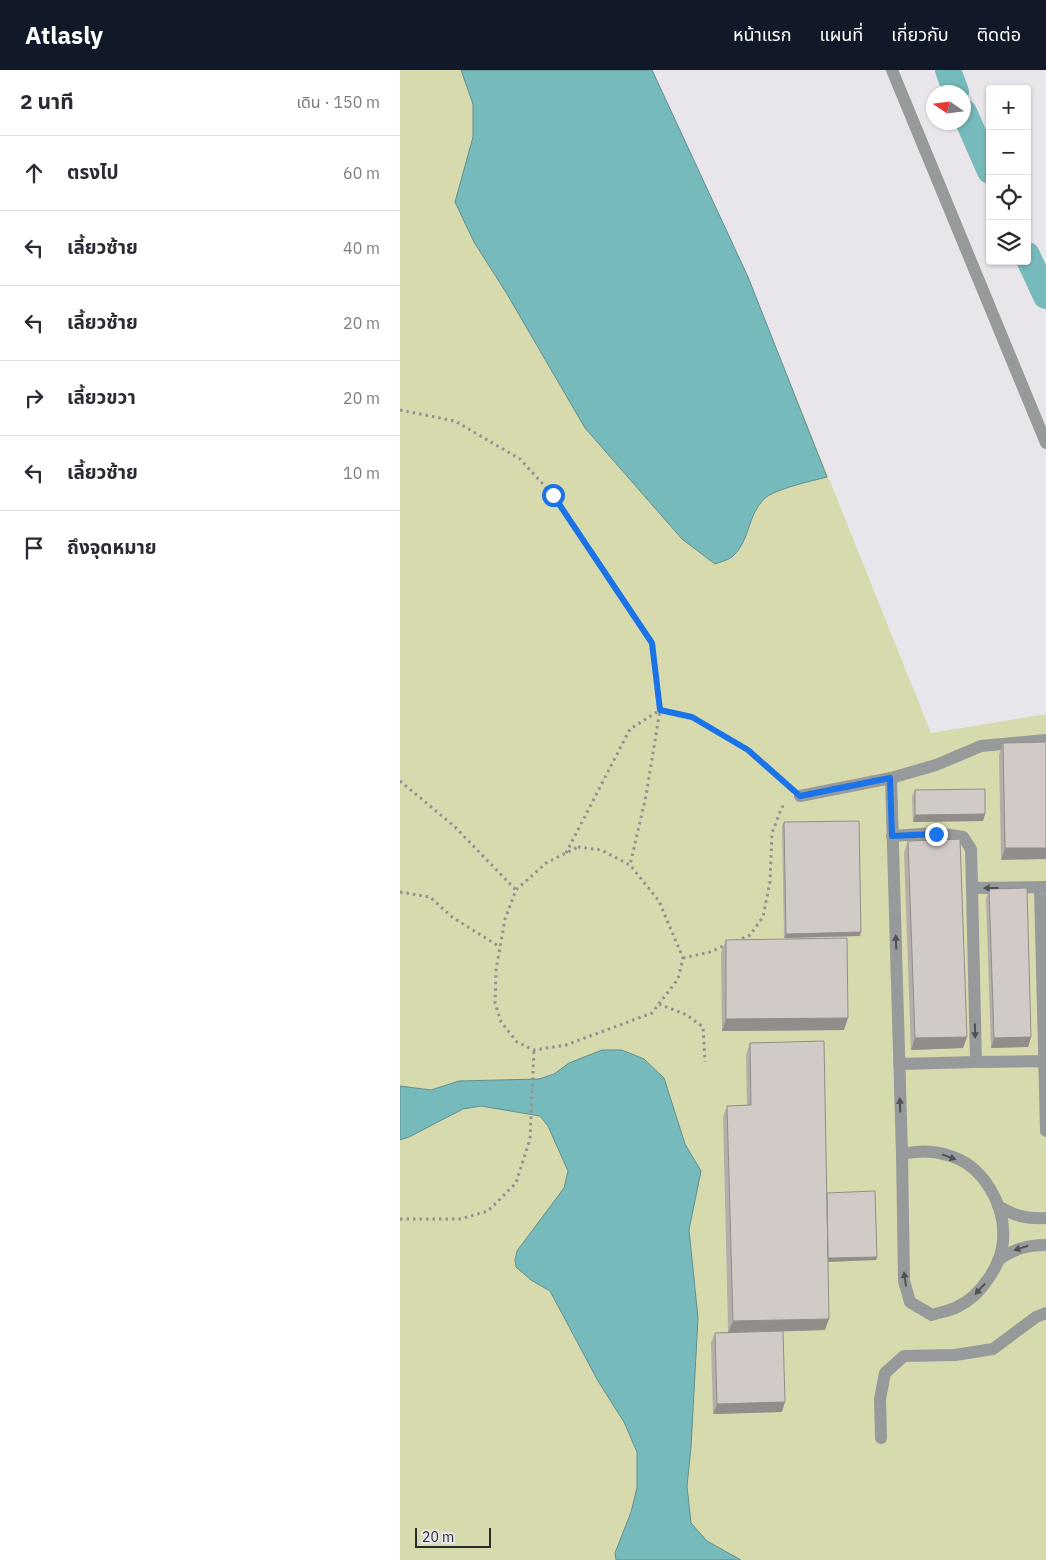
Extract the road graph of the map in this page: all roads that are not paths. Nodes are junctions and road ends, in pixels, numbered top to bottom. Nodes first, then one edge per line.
1 (892, 70) edge
2 (1046, 443) edge
3 (1046, 740) edge
4 (890, 778) junction
5 (800, 796) road end
6 (892, 836) junction
7 (1043, 887) edge
8 (972, 888) junction
9 (1044, 1060) junction
10 (976, 1062) junction
11 (899, 1064) junction
12 (1046, 1131) edge
13 (902, 1154) junction
14 (998, 1206) junction
15 (1046, 1218) edge
16 (1046, 1245) edge
17 (998, 1260) junction
18 (1046, 1313) edge
19 (881, 1438) dead end

1 - 2 street
3 - 4 street
4 - 5 street
4 - 6 street
6 - 8 street
11 -> 6 street
7 -> 8 street
7 - 9 street
8 -> 10 street
9 - 10 street
9 - 12 street
10 - 11 street
13 -> 11 street
13 -> 14 street
17 -> 13 street
14 - 15 street
14 - 17 street
16 -> 17 street
18 - 19 street

